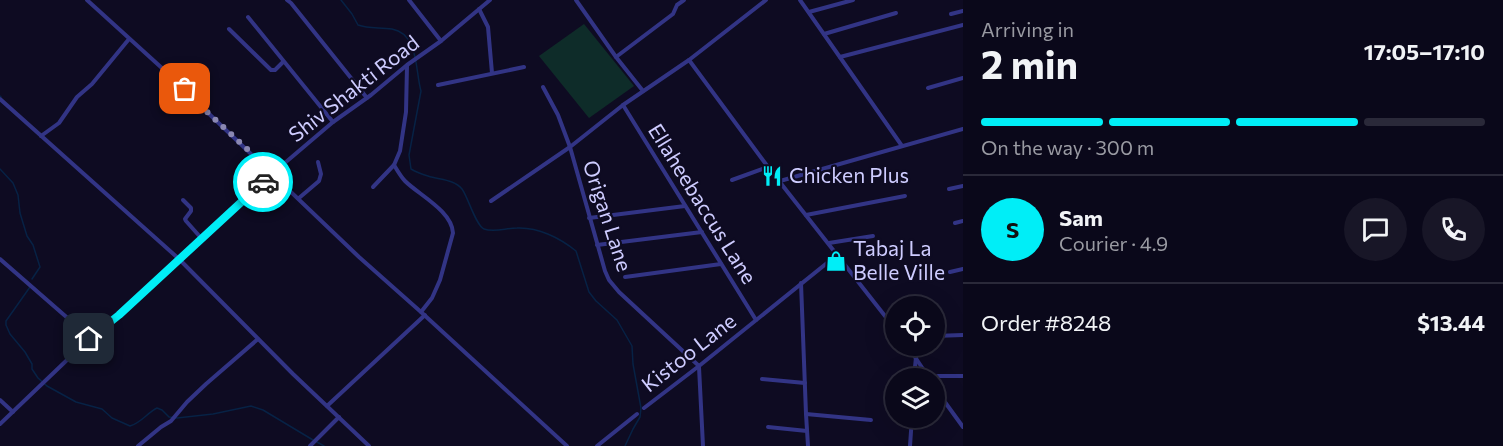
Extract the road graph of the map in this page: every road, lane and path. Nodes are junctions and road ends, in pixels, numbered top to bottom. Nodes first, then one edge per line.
1 (87, 0) edge
2 (287, 0) edge
3 (409, 0) edge
4 (490, 0) edge
5 (576, 0) edge
6 (684, 0) edge
7 (766, 0) edge
8 (801, 0) edge
9 (854, 0) edge
10 (478, 9) junction
11 (963, 11) edge
12 (809, 12) junction
13 (896, 13) dead end
14 (951, 14) dead end
15 (248, 17) dead end
16 (963, 25) edge
17 (229, 29) dead end
18 (824, 33) junction
19 (129, 39) junction
20 (441, 41) junction
21 (616, 57) junction
22 (840, 57) junction
23 (689, 60) junction
24 (284, 62) junction
25 (408, 65) junction
26 (524, 67) dead end
27 (492, 73) junction
28 (963, 78) edge
29 (438, 85) dead end
30 (543, 87) dead end
31 (928, 88) dead end
32 (643, 91) junction
33 (367, 98) junction
34 (0, 99) edge
35 (623, 105) junction
36 (333, 122) junction
37 (963, 129) edge
38 (41, 136) junction
39 (902, 146) junction
40 (570, 147) junction
41 (318, 162) dead end
42 (394, 165) junction
43 (768, 167) junction
44 (273, 173) junction
45 (732, 180) dead end
46 (780, 181) junction
47 (963, 186) edge
48 (373, 187) dead end
49 (950, 189) dead end
50 (905, 196) dead end
51 (299, 198) junction
52 (183, 200) dead end
53 (491, 201) dead end
54 (685, 206) junction
55 (806, 215) junction
56 (590, 218) junction
57 (963, 221) edge
58 (955, 223) dead end
59 (702, 232) junction
60 (873, 236) dead end
61 (202, 239) junction
62 (828, 243) junction
63 (597, 245) junction
64 (837, 255) junction
65 (0, 259) edge
66 (179, 259) junction
67 (721, 264) junction
68 (963, 269) edge
69 (950, 272) dead end
70 (625, 277) dead end
71 (801, 283) junction
72 (423, 313) junction
73 (885, 316) edge
74 (756, 320) junction
75 (963, 335) edge
76 (945, 336) edge
77 (89, 339) junction
78 (258, 339) junction
79 (916, 357) joint
80 (699, 366) junction
81 (915, 368) edge
82 (923, 368) edge
83 (945, 376) edge
84 (963, 376) edge
85 (762, 379) dead end
86 (805, 383) junction
87 (0, 400) edge
88 (945, 402) edge
89 (327, 406) junction
90 (645, 408) dead end
91 (13, 412) junction
92 (637, 414) dead end
93 (806, 414) junction
94 (339, 417) junction
95 (871, 420) dead end
96 (0, 424) edge
97 (768, 427) dead end
98 (963, 427) edge
99 (911, 428) edge
100 (807, 431) junction
101 (138, 446) edge
102 (310, 446) edge
103 (369, 446) edge
104 (567, 446) edge
105 (597, 446) edge
106 (703, 446) edge
107 (808, 446) edge
108 (910, 446) edge

1 - 19 street
2 - 33 street
3 - 20 street
4 - 10 street, Shiv Shakti Road
5 - 21 street
6 - 21 street
7 - 23 street
8 - 12 street
9 - 12 street
10 - 20 street, Shiv Shakti Road
10 - 27 street
11 - 14 street
12 - 18 street
13 - 18 street
15 - 24 street
16 - 22 street
17 - 24 street
18 - 22 street
19 - 38 street
19 - 44 street
20 - 25 street, Shiv Shakti Road
21 - 32 street
22 - 39 street
23 - 32 street
23 - 43 street
24 - 36 street
25 - 33 street, Shiv Shakti Road
25 - 42 street
26 - 27 street
27 - 29 street
28 - 31 street
30 - 40 street, Origan Lane
32 - 35 street
33 - 36 street, Shiv Shakti Road
34 - 38 street
35 - 40 street
35 - 54 street, Ellaheebaccus Lane
36 - 44 street, Shiv Shakti Road
37 - 39 street
38 - 66 street
39 - 46 street
40 - 53 street
40 - 56 street, Origan Lane
41 - 51 street
42 - 48 street
42 - 72 street
43 - 45 street
43 - 46 street
44 - 51 street
44 - 61 street, Shiv Shakti Road
46 - 55 street
47 - 49 street
50 - 55 street
51 - 72 street
52 - 61 street
54 - 56 street
54 - 59 street, Ellaheebaccus Lane
55 - 62 street
56 - 63 street, Origan Lane
57 - 58 street
59 - 63 street
59 - 67 street, Ellaheebaccus Lane
60 - 62 street
61 - 66 street, Shiv Shakti Road
62 - 64 street
63 - 80 street, Origan Lane
64 - 71 street, Kistoo Lane
64 - 73 street
65 - 77 street
66 - 77 street, Shiv Shakti Road
66 - 78 street
67 - 70 street
67 - 74 street, Ellaheebaccus Lane
68 - 69 street
71 - 74 street, Kistoo Lane
71 - 86 street
72 - 89 street
72 - 104 street
74 - 80 street, Kistoo Lane
75 - 76 street
77 - 91 street, Shiv Shakti Road
78 - 89 street
78 - 101 street
79 - 81 street
79 - 82 street
80 - 90 street, Kistoo Lane
80 - 106 street
83 - 84 street
85 - 86 street
86 - 93 street
87 - 91 street
88 - 98 street
89 - 94 street
91 - 96 street, Shiv Shakti Road
92 - 105 street
93 - 95 street
93 - 100 street
94 - 102 street
94 - 103 street
97 - 100 street
99 - 108 street
100 - 107 street

